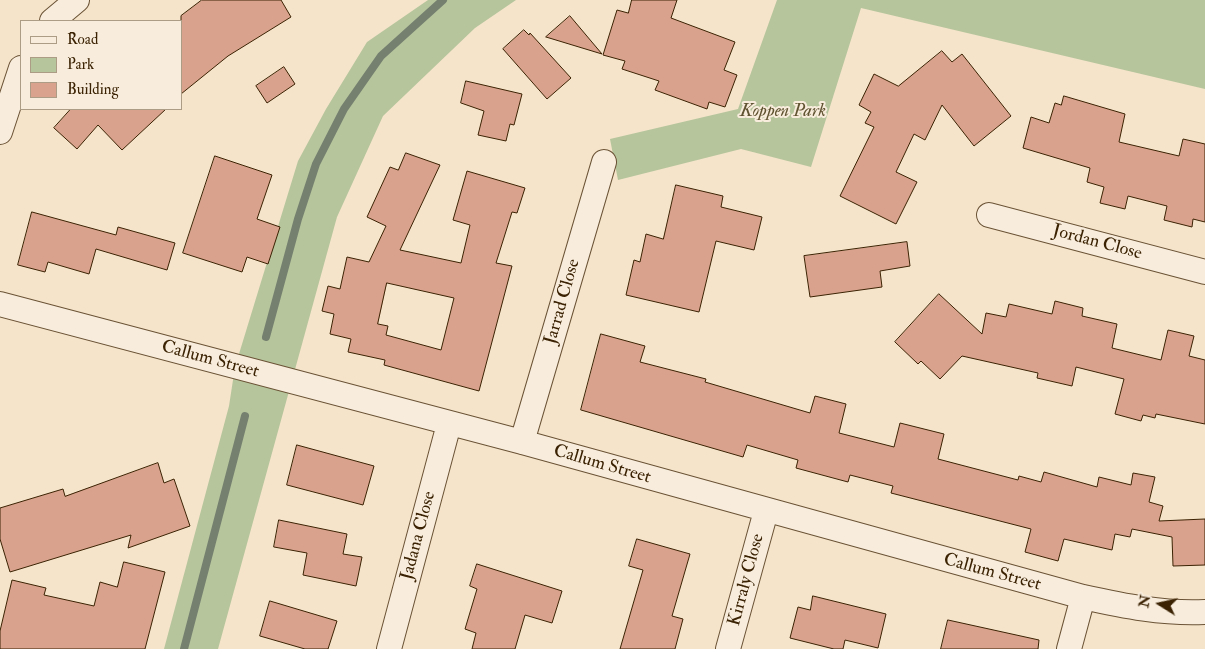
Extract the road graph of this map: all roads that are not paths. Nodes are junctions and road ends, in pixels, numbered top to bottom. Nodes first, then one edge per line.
1 (77, 0) edge
2 (53, 20) edge
3 (20, 71) edge
4 (0, 132) edge
5 (604, 162) dead end
6 (989, 215) dead end
7 (1205, 272) edge
8 (0, 304) edge
9 (449, 424) junction
10 (522, 442) junction
11 (766, 511) junction
12 (1083, 597) junction
13 (1205, 612) edge
14 (389, 649) edge
15 (728, 649) edge
16 (1068, 649) edge

1 - 2 street
3 - 4 street
5 - 10 street, Jarrad Close
6 - 7 street, Jordan Close
8 - 9 street, Callum Street
9 - 10 street, Callum Street
9 - 14 street, Jadana Close
10 - 11 street, Callum Street
11 - 12 street, Callum Street
11 - 15 street, Kirraly Close
12 - 13 street, Callum Street
12 - 16 street

